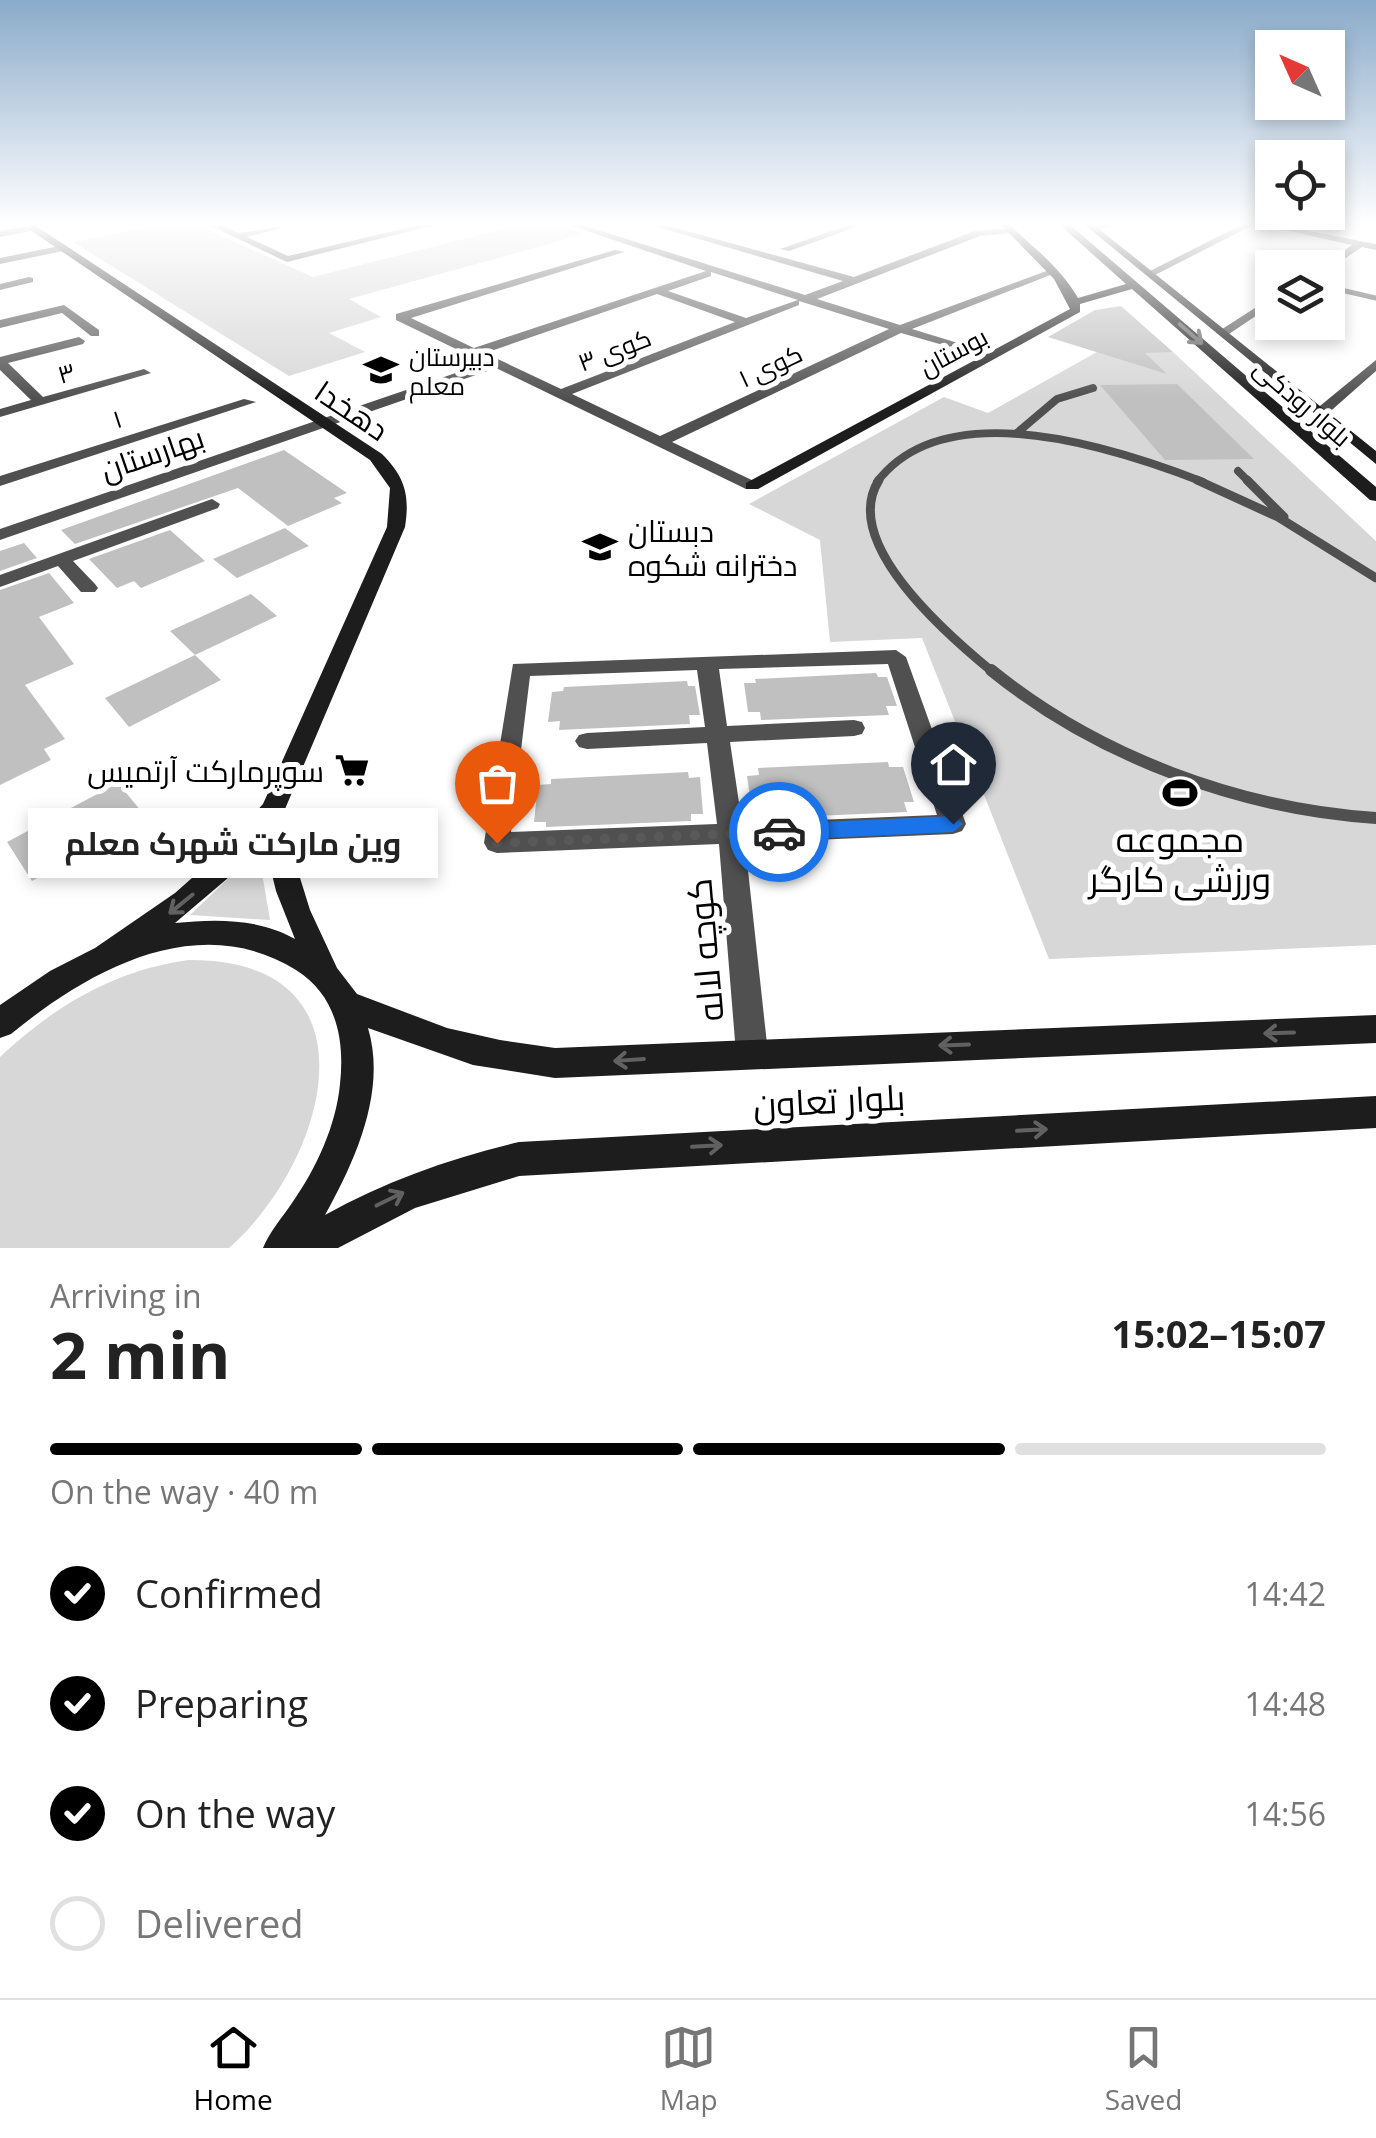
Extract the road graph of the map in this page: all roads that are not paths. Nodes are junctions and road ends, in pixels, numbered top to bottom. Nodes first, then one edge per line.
1 (116, 283) edge
2 (514, 283) edge
3 (678, 283) edge
4 (746, 283) edge
5 (848, 283) edge
6 (1024, 283) edge
7 (1062, 283) edge
8 (1161, 283) edge
9 (1134, 285) joint
10 (658, 290) junction
11 (1345, 292) edge
12 (1376, 298) edge
13 (801, 301) junction
14 (1076, 302) junction
15 (1255, 311) edge
16 (747, 322) junction
17 (0, 324) edge
18 (900, 329) junction
19 (95, 333) dead end
20 (1222, 333) junction
21 (79, 341) dead end
22 (966, 350) dead end
23 (474, 352) junction
24 (0, 362) edge
25 (497, 363) junction
26 (1376, 364) edge
27 (144, 373) dead end
28 (1094, 388) dead end
29 (561, 394) junction
30 (42, 402) junction
31 (249, 402) dead end
32 (1320, 413) junction
33 (0, 414) edge
34 (322, 423) junction
35 (1017, 433) junction
36 (660, 442) junction
37 (1376, 458) edge
38 (1238, 472) dead end
39 (0, 481) edge
40 (752, 486) joint
41 (1376, 496) edge
42 (212, 504) dead end
43 (1292, 524) junction
44 (0, 534) edge
45 (61, 558) junction
46 (1376, 578) edge
47 (0, 581) edge
48 (88, 588) dead end
49 (706, 663) junction
50 (854, 728) dead end
51 (716, 734) junction
52 (586, 741) dead end
53 (273, 809) junction
54 (1376, 818) edge
55 (731, 834) junction
56 (104, 958) junction
57 (337, 990) junction
58 (40, 993) junction
59 (0, 1014) edge
60 (0, 1024) edge
61 (1376, 1029) edge
62 (752, 1052) junction
63 (1376, 1112) edge
64 (281, 1248) edge
65 (305, 1248) edge

1 - 34 main road, دهخدا
2 - 23 street
3 - 10 street
4 - 13 street
5 - 13 street, کوی ۳
6 - 18 street, کوی ۱
7 - 14 main road
8 - 20 main road, بلوار رودکی
9 - 14 main road
9 -> 41 main road, بلوار رودکی
10 - 16 street
10 - 23 street
11 - 12 lane
13 - 16 street, کوی ۳
13 - 18 street
14 - 40 main road, بوستان
15 - 20 street
16 - 29 street, کوی ۳
17 - 19 street
18 - 22 street
18 - 36 street, کوی ۱
20 - 32 main road, بلوار رودکی
21 - 24 street
23 - 25 street
24 - 30 street
25 - 29 street
25 - 34 street, بهارستان
26 - 32 street
27 - 30 street, ۳
28 - 35 lane
29 - 36 street
30 - 33 street, ۳
31 - 39 street, ۱
32 - 37 main road, بلوار رودکی
34 - 44 street, بهارستان
34 - 53 main road, دهخدا
35 - 43 lane
35 - 54 lane
36 - 40 street
38 - 43 lane
42 - 45 street
43 - 46 lane
45 - 47 street
45 - 48 street
49 - 51 street
49 - 55 street
49 - 55 street, کوچه لاله
50 - 51 street
51 - 52 street
51 - 55 street
53 -> 56 main road
53 - 57 main road
55 - 62 street, کوچه لاله
56 - 57 main road, بلوار تعاون
56 - 58 main road
62 -> 57 main road, بلوار تعاون
57 - 64 main road
58 - 59 main road
58 - 60 main road
61 -> 62 main road, بلوار تعاون
65 -> 63 main road, بلوار تعاون

